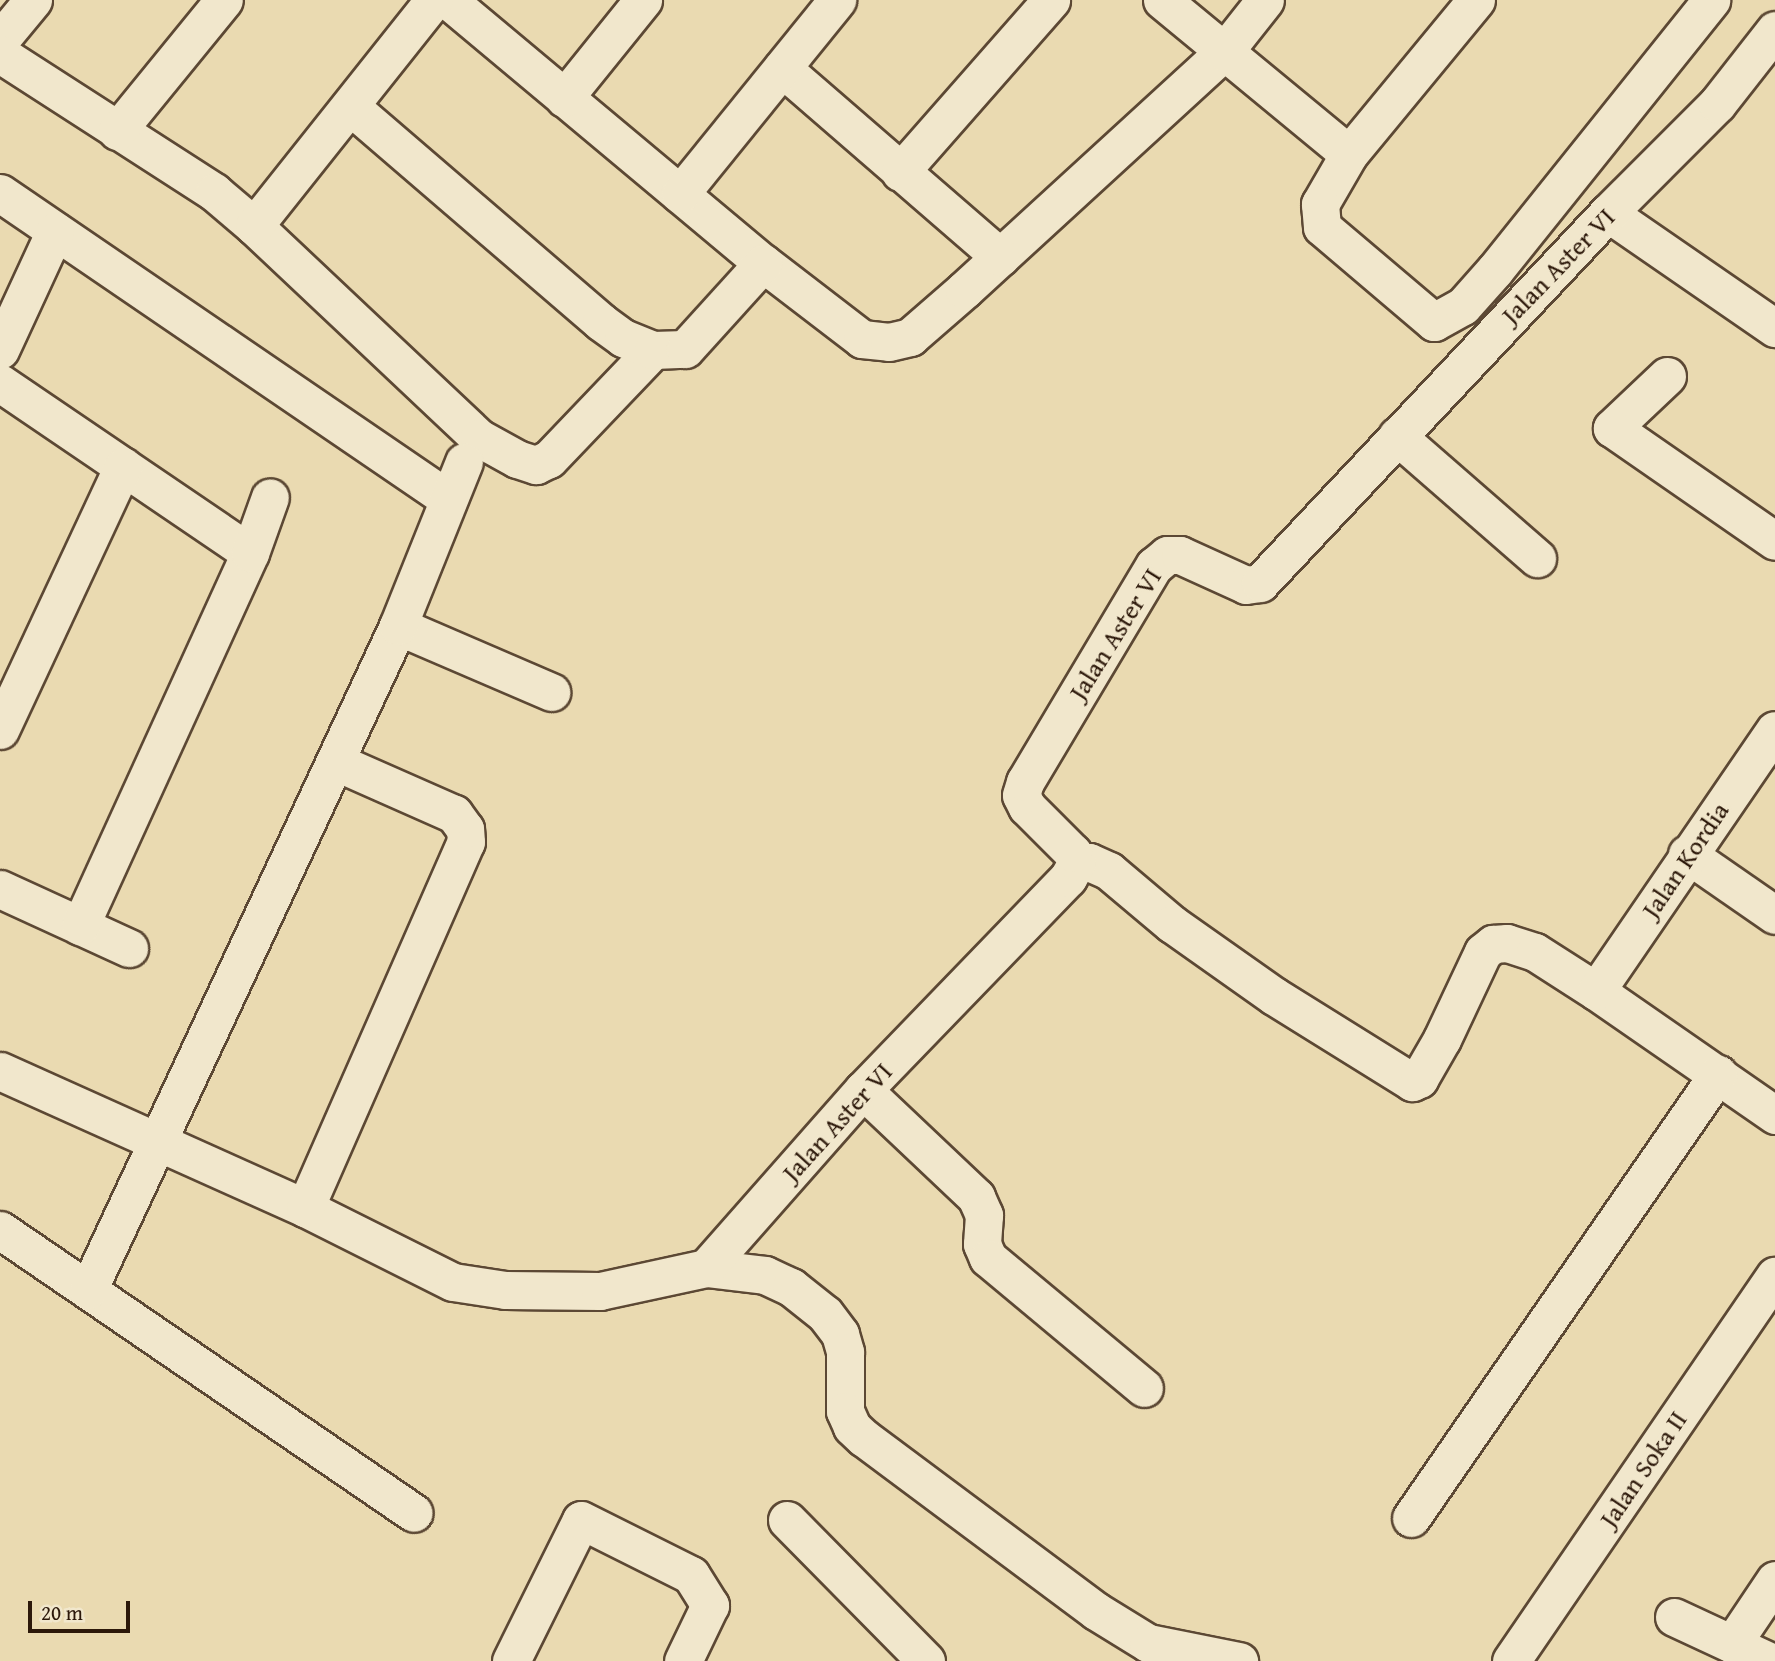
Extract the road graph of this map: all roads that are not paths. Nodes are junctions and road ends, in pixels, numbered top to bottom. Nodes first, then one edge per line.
1 (33, 0) edge
2 (224, 0) edge
3 (435, 0) edge
4 (448, 0) edge
5 (643, 0) edge
6 (837, 0) edge
7 (1051, 0) edge
8 (1162, 0) edge
9 (1265, 0) edge
10 (1476, 0) edge
11 (1711, 0) edge
12 (1775, 30) edge
13 (0, 40) edge
14 (1224, 52) junction
15 (0, 54) edge
16 (782, 68) junction
17 (564, 98) junction
18 (350, 106) junction
19 (117, 131) junction
20 (1349, 154) junction
21 (900, 172) junction
22 (0, 193) edge
23 (680, 194) junction
24 (1608, 213) junction
25 (254, 226) junction
26 (55, 231) junction
27 (1000, 257) junction
28 (763, 263) junction
29 (1775, 328) edge
30 (0, 350) edge
31 (653, 351) junction
32 (1667, 376) dead end
33 (0, 383) edge
34 (1397, 436) junction
35 (464, 462) dead end
36 (122, 466) junction
37 (270, 497) dead end
38 (447, 498) junction
39 (1775, 541) edge
40 (250, 553) junction
41 (1537, 558) dead end
42 (398, 626) junction
43 (551, 692) dead end
44 (0, 730) edge
45 (1775, 730) edge
46 (336, 762) junction
47 (1687, 854) junction
48 (1077, 862) junction
49 (0, 889) edge
50 (1775, 915) edge
51 (80, 926) junction
52 (129, 948) dead end
53 (1596, 991) junction
54 (0, 1071) edge
55 (1718, 1074) junction
56 (863, 1090) junction
57 (1775, 1115) edge
58 (155, 1144) junction
59 (305, 1208) junction
60 (0, 1230) edge
61 (706, 1268) junction
62 (1775, 1276) edge
63 (88, 1290) junction
64 (1144, 1388) dead end
65 (414, 1513) dead end
66 (1411, 1518) dead end
67 (787, 1520) dead end
68 (1775, 1580) edge
69 (1674, 1617) dead end
70 (1732, 1644) junction
71 (1138, 1652) edge
72 (511, 1661) edge
73 (682, 1661) edge
74 (926, 1661) edge
75 (1239, 1661) edge
76 (1511, 1661) edge
77 (1769, 1661) edge

1 - 13 street
2 - 19 street
3 - 18 street
4 - 17 street
5 - 17 street
6 - 16 street
7 - 21 street
8 - 14 street
9 - 14 street
10 - 20 street
11 - 20 street
12 - 24 street, Jalan Aster VI
14 - 20 street
14 - 27 street
15 - 19 street
16 - 21 street
16 - 23 street
17 - 23 street
18 - 25 street
18 - 31 street
19 - 25 street
21 - 27 street
22 - 26 street
23 - 28 street
24 - 29 street
24 - 34 street, Jalan Aster VI
25 - 31 street
26 - 30 street
26 - 38 street
27 - 28 street
28 - 31 street
32 - 39 street
33 - 36 street
34 - 41 street
34 - 48 street, Jalan Aster VI
35 - 38 street
36 - 40 street
36 - 44 street
37 - 40 street
38 - 42 street
40 - 51 street
42 - 43 street
42 - 46 street
45 - 47 street, Jalan Kordia
46 - 58 street
46 - 59 street
47 - 50 street
47 - 53 street, Jalan Kordia
48 - 53 street
48 - 56 street, Jalan Aster VI
49 - 51 street
51 - 52 street
53 - 55 street
54 - 58 street
55 - 57 street
55 - 66 street
56 - 61 street, Jalan Aster VI
56 - 64 street
58 - 59 street
58 - 63 street
59 - 61 street
60 - 63 street
61 - 71 street
62 - 76 street, Jalan Soka II
63 - 65 street
67 - 74 street
68 - 70 street
69 - 70 street
70 - 77 street
71 - 75 street
72 - 73 street

